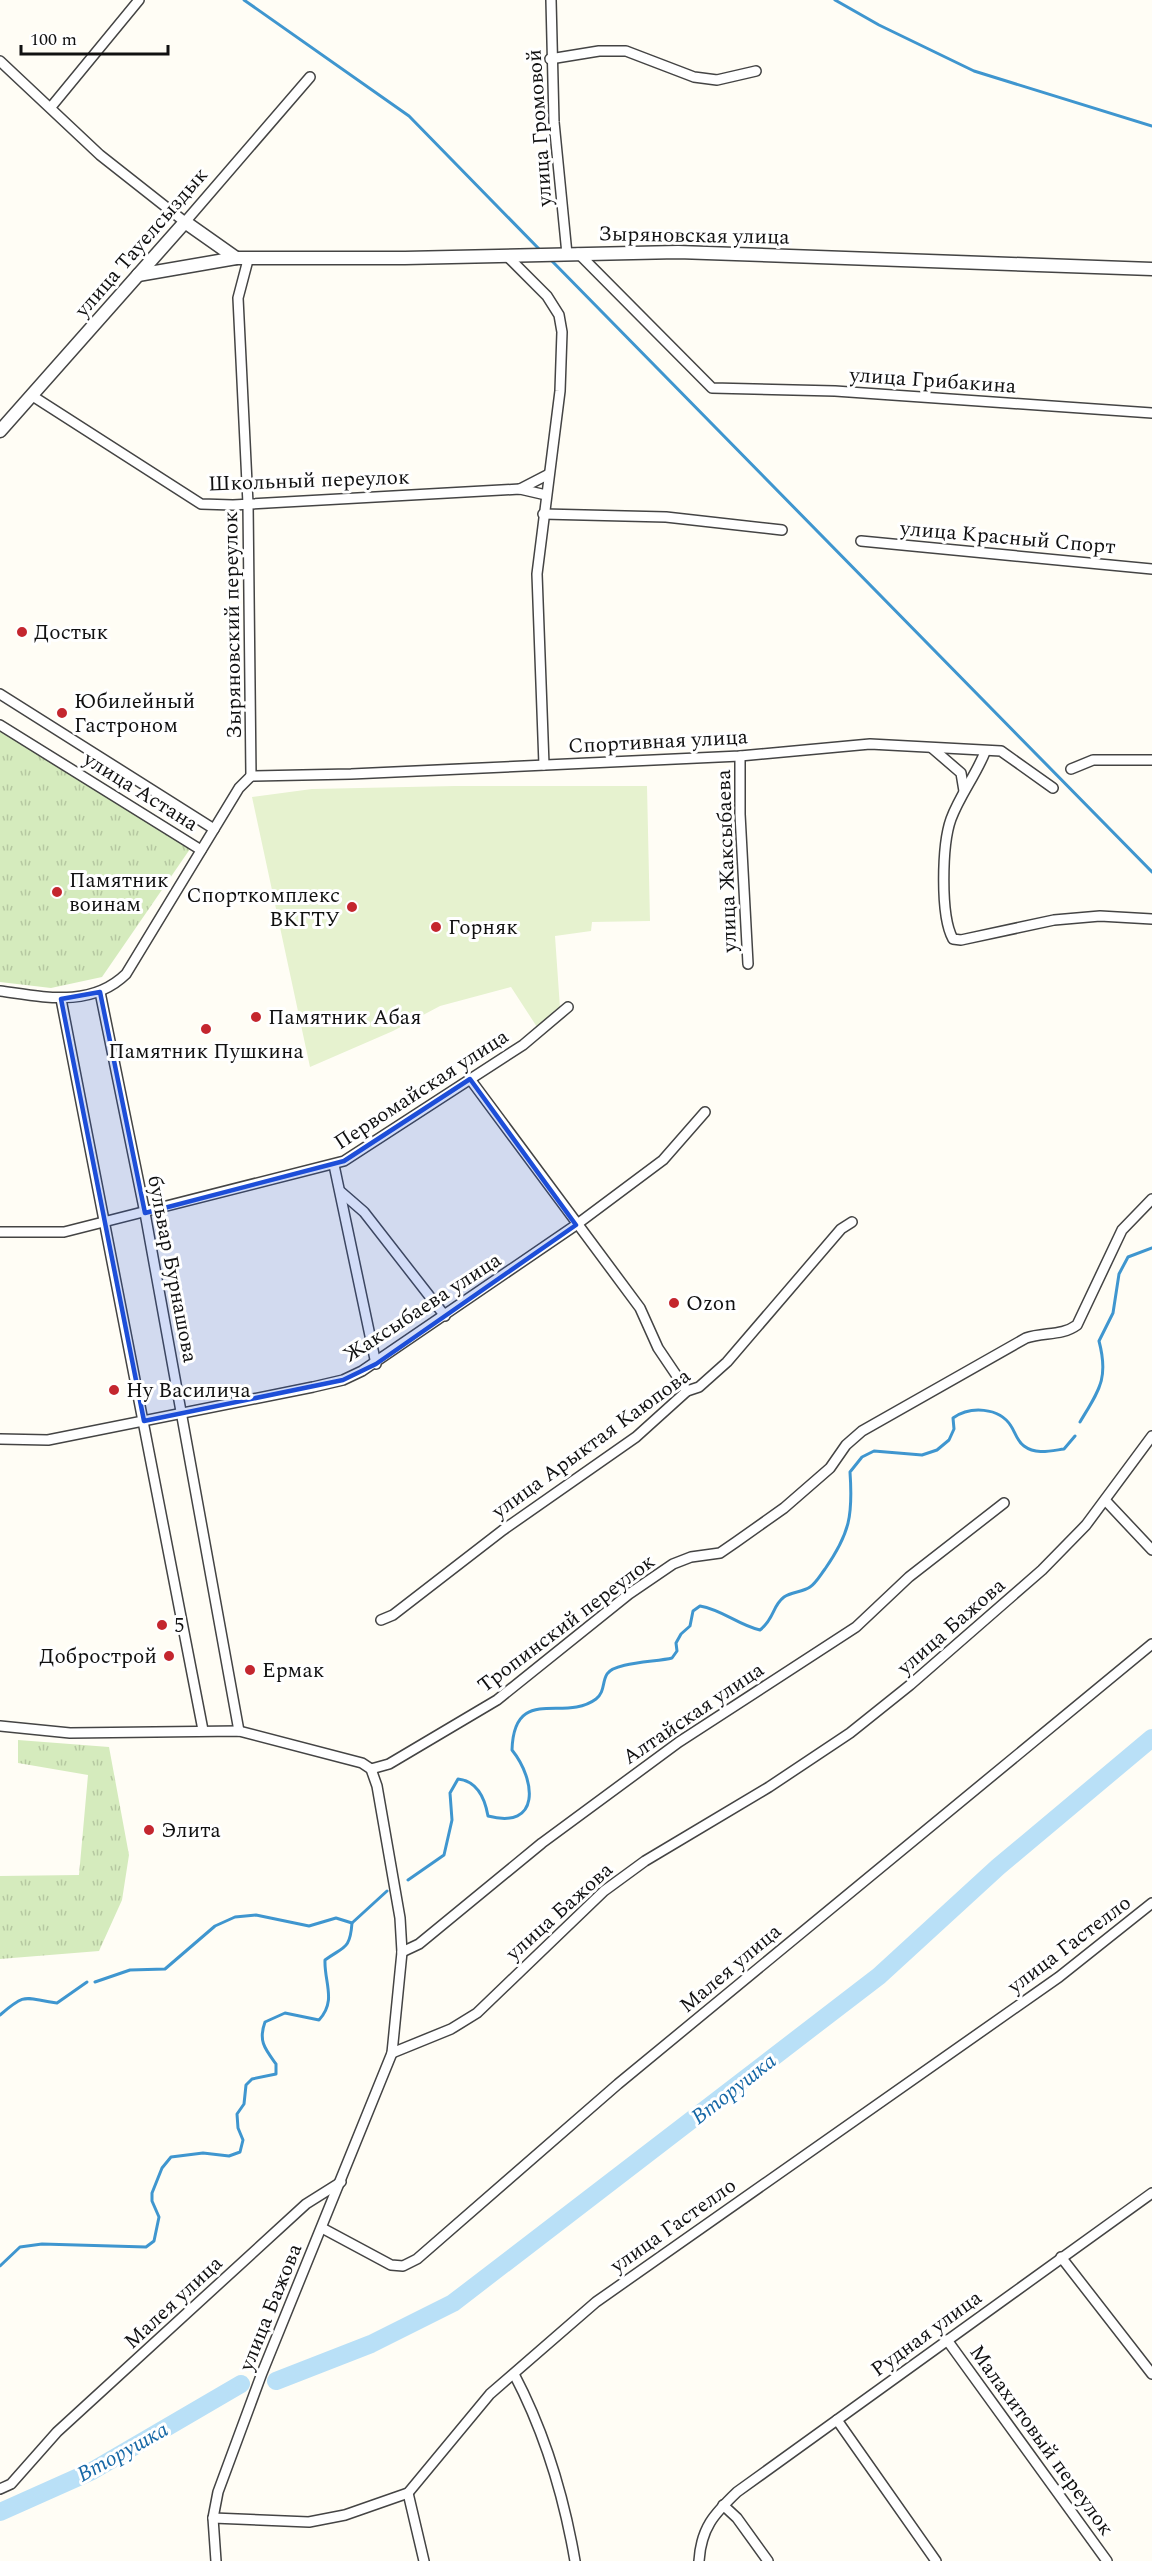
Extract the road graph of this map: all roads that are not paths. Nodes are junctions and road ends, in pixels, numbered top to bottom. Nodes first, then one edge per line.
1 (139, 0) edge
2 (551, 0) edge
3 (550, 58) junction
4 (0, 61) edge
5 (756, 71) dead end
6 (310, 77) dead end
7 (51, 107) junction
8 (185, 222) junction
9 (572, 253) junction
10 (506, 255) junction
11 (242, 259) junction
12 (1152, 269) edge
13 (138, 275) junction
14 (32, 395) junction
15 (1152, 413) edge
16 (0, 431) edge
17 (549, 474) junction
18 (520, 489) junction
19 (546, 495) junction
20 (248, 504) junction
21 (543, 514) junction
22 (782, 530) dead end
23 (861, 541) dead end
24 (1152, 569) edge
25 (0, 694) edge
26 (0, 725) edge
27 (930, 747) junction
28 (985, 752) junction
29 (740, 756) junction
30 (1152, 760) edge
31 (544, 765) junction
32 (1071, 769) dead end
33 (251, 776) junction
34 (1053, 788) dead end
35 (964, 791) junction
36 (214, 829) junction
37 (201, 850) junction
38 (1152, 919) edge
39 (748, 964) dead end
40 (0, 991) edge
41 (100, 992) junction
42 (61, 999) junction
43 (568, 1007) dead end
44 (470, 1079) junction
45 (705, 1112) dead end
46 (333, 1166) junction
47 (341, 1192) junction
48 (1152, 1199) edge
49 (145, 1214) junction
50 (852, 1222) dead end
51 (103, 1223) junction
52 (576, 1225) junction
53 (0, 1232) edge
54 (445, 1316) junction
55 (376, 1364) junction
56 (687, 1391) junction
57 (182, 1413) junction
58 (144, 1421) junction
59 (1152, 1436) edge
60 (0, 1439) edge
61 (1105, 1500) junction
62 (1004, 1503) dead end
63 (1152, 1550) edge
64 (381, 1620) dead end
65 (1152, 1644) edge
66 (0, 1726) edge
67 (203, 1730) junction
68 (239, 1731) junction
69 (371, 1769) junction
70 (1152, 1903) edge
71 (402, 1952) junction
72 (392, 2053) junction
73 (341, 2182) junction
74 (1152, 2193) edge
75 (322, 2228) junction
76 (1061, 2257) junction
77 (947, 2340) junction
78 (514, 2374) junction
79 (1152, 2374) edge
80 (837, 2420) junction
81 (0, 2489) edge
82 (408, 2493) junction
83 (723, 2505) junction
84 (213, 2518) junction
85 (216, 2561) edge
86 (424, 2561) edge
87 (576, 2561) edge
88 (699, 2561) edge
89 (768, 2561) edge
90 (936, 2561) edge
91 (1107, 2561) edge

1 - 7 street
2 - 3 street, улица Громовой
3 - 5 street
3 - 9 street, улица Громовой
4 - 7 street
6 - 8 street, улица Тауелсыздык
7 - 8 street
8 - 11 street
8 - 13 street, улица Тауелсыздык
9 - 10 street, Зыряновская улица
9 - 12 street, Зыряновская улица
9 - 15 street, улица Грибакина
10 - 11 street, Зыряновская улица
10 - 17 street
11 - 13 street, Зыряновская улица
11 - 20 street, Зыряновский переулок
13 - 14 street, улица Тауелсыздык
14 - 16 street, улица Тауелсыздык
14 - 20 street, Школьный переулок
17 - 18 street
17 - 19 street
18 - 19 street, Школьный переулок
18 - 20 street, Школьный переулок
19 - 21 street
20 - 33 street, Зыряновский переулок
21 - 22 street
21 - 31 street
23 - 24 street, улица Красный Спорт
25 - 36 street, улица Астана
26 - 37 street, улица Астана
27 - 28 street, Спортивная улица
27 - 29 street, Спортивная улица
27 - 35 street
28 - 34 street, Спортивная улица
28 - 35 street
29 - 31 street, Спортивная улица
29 - 39 street, улица Жаксыбаева
30 - 32 street
31 - 33 street, Спортивная улица
33 - 36 street
35 - 38 street
36 - 37 street
37 - 41 street
40 - 42 street
41 - 42 street
41 - 49 street, бульвар Бурнашова
42 - 51 street
43 - 44 street, Первомайская улица
44 - 46 street, Первомайская улица
44 - 52 street
45 - 52 street, Жаксыбаева улица
46 - 47 street
46 - 49 street, Первомайская улица
47 - 54 street
47 - 55 street
48 - 69 street, Тропинский переулок
49 - 51 street, Первомайская улица
49 - 57 street, бульвар Бурнашова
50 - 56 street, улица Арыктая Каюпова
51 - 53 street, Первомайская улица
51 - 58 street
52 - 54 street, Жаксыбаева улица
52 - 56 street
54 - 55 street, Жаксыбаева улица
55 - 57 street, Жаксыбаева улица
56 - 64 street, улица Арыктая Каюпова
57 - 58 street, Жаксыбаева улица
57 - 68 street, бульвар Бурнашова
58 - 60 street, Жаксыбаева улица
58 - 67 street
59 - 61 street, улица Бажова
61 - 63 street
61 - 72 street, улица Бажова
62 - 71 street, Алтайская улица
65 - 75 street, Малея улица
66 - 67 street
67 - 68 street
68 - 69 street
69 - 71 street
70 - 78 street, улица Гастелло
71 - 72 street
72 - 73 street, улица Бажова
73 - 75 street, улица Бажова
73 - 81 street, Малея улица
74 - 76 street, Рудная улица
75 - 84 street, улица Бажова
76 - 77 street, Рудная улица
76 - 79 street
77 - 80 street, Рудная улица
77 - 91 street, Малахитовый переулок
78 - 82 street, улица Гастелло
78 - 87 street
80 - 83 street, Рудная улица
80 - 90 street
82 - 84 street
82 - 86 street
83 - 88 street, Рудная улица
83 - 89 street
84 - 85 street, улица Бажова

